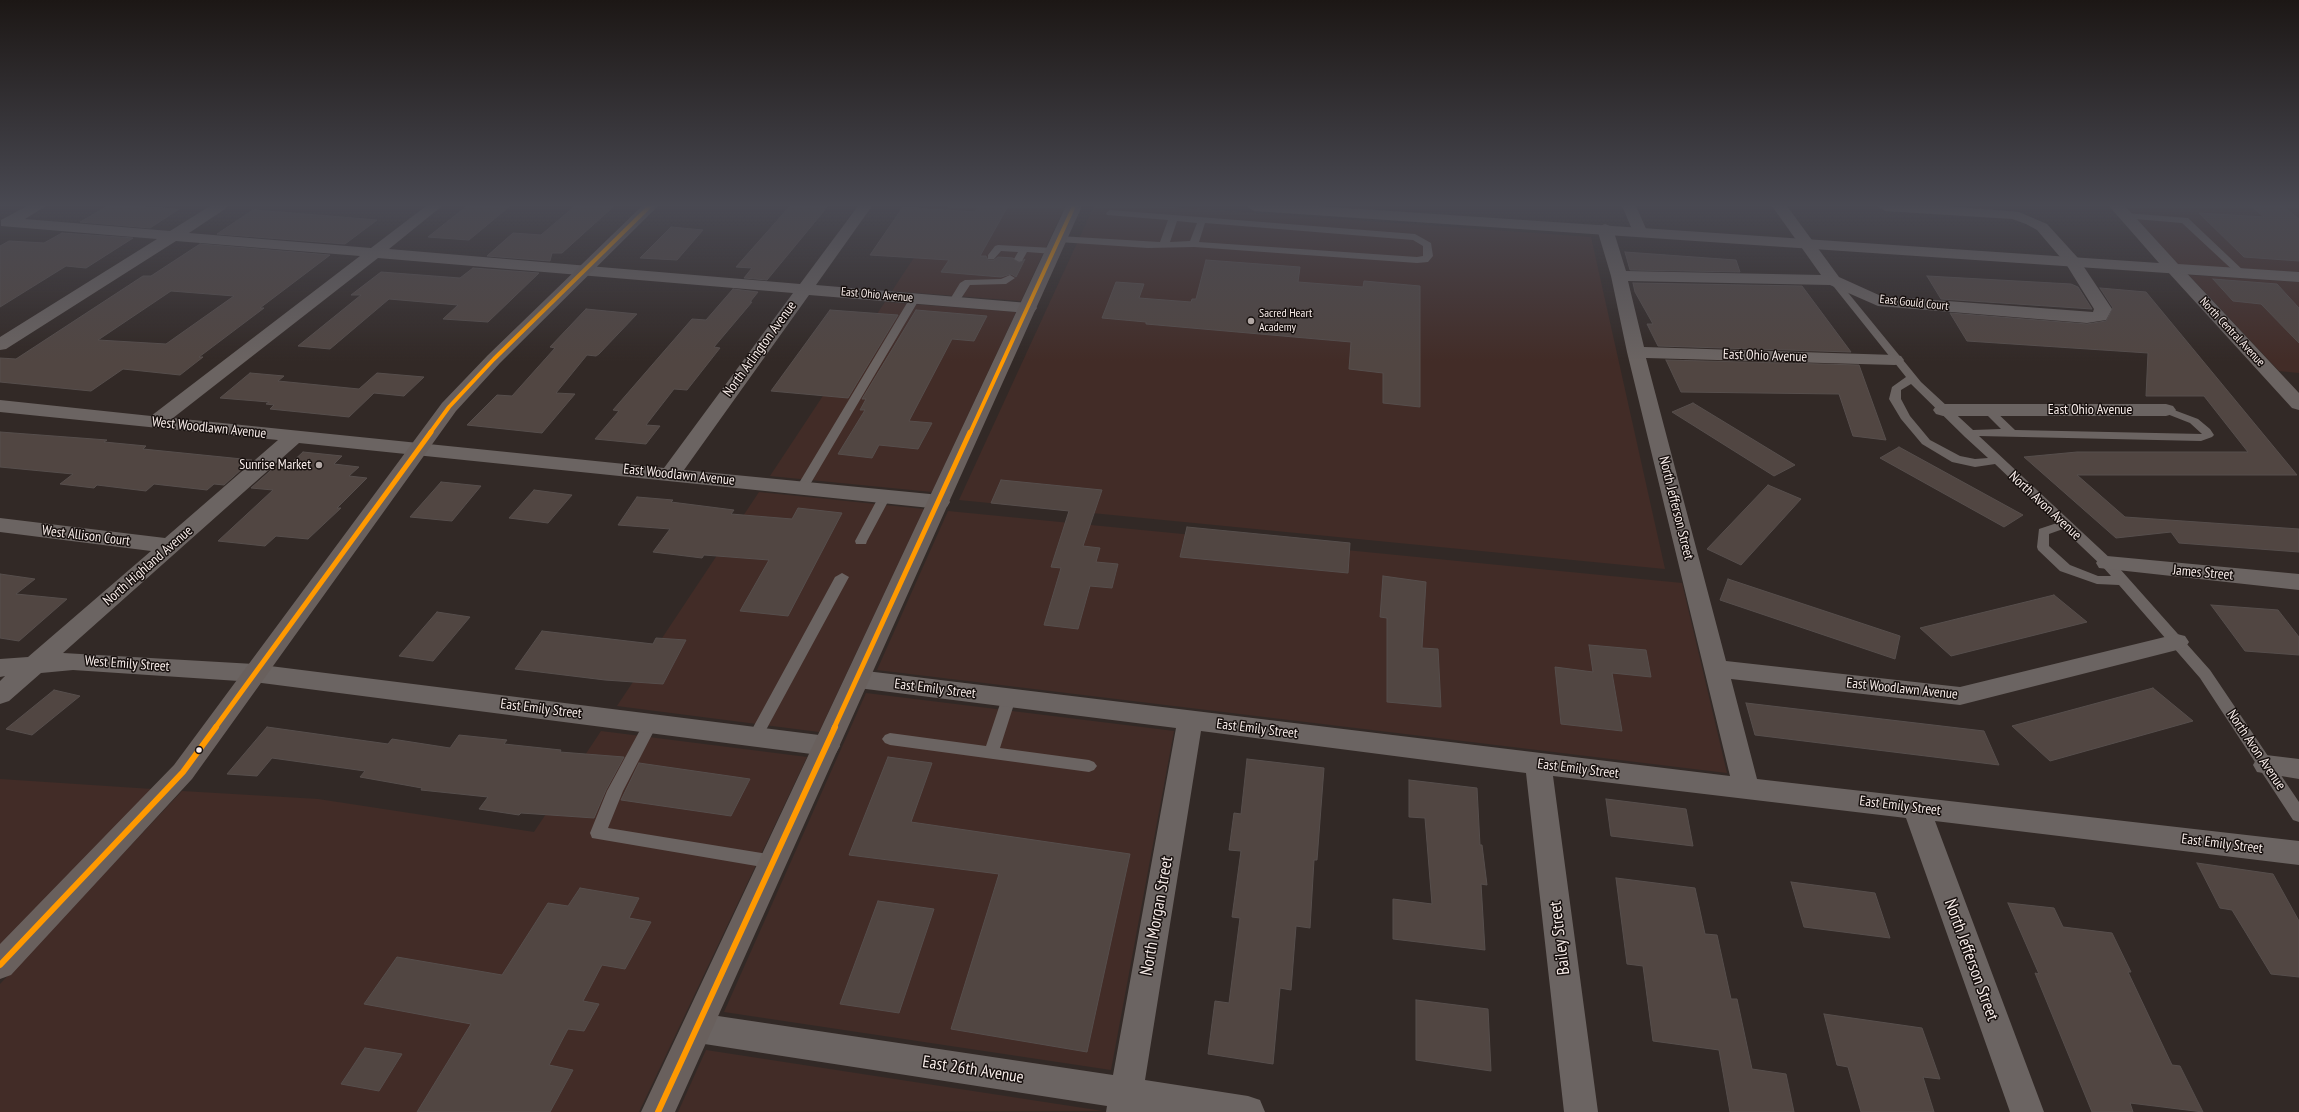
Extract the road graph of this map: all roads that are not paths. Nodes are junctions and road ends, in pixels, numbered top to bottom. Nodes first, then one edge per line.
1 (138, 258) edge
2 (369, 258) edge
3 (432, 258) edge
4 (597, 258) edge
5 (827, 258) edge
6 (1050, 258) edge
7 (1388, 258) edge
8 (1427, 258) edge
9 (1614, 258) edge
10 (1818, 258) edge
11 (2029, 258) edge
12 (2069, 258) edge
13 (2164, 258) edge
14 (2225, 258) edge
15 (2072, 261) junction
16 (2174, 269) junction
17 (583, 271) junction
18 (2241, 273) junction
19 (1619, 276) junction
20 (2299, 277) edge
21 (1010, 278) dead end
22 (1833, 280) junction
23 (804, 289) junction
24 (915, 298) junction
25 (954, 302) junction
26 (1028, 308) junction
27 (0, 345) edge
28 (1636, 352) junction
29 (1895, 360) junction
30 (2273, 376) junction
31 (1912, 378) junction
32 (2299, 379) edge
33 (2299, 404) edge
34 (0, 406) edge
35 (1943, 410) junction
36 (2166, 410) joint
37 (1989, 411) junction
38 (155, 422) junction
39 (2012, 433) junction
40 (1970, 435) junction
41 (295, 436) junction
42 (419, 449) junction
43 (1996, 460) junction
44 (670, 474) junction
45 (802, 488) junction
46 (886, 496) junction
47 (940, 502) junction
48 (2065, 524) junction
49 (0, 525) edge
50 (861, 541) dead end
51 (171, 546) junction
52 (2107, 564) junction
53 (842, 577) dead end
54 (2122, 581) junction
55 (2299, 582) edge
56 (2177, 642) junction
57 (36, 664) junction
58 (0, 668) edge
59 (1717, 669) junction
60 (254, 673) junction
61 (858, 679) junction
62 (0, 695) edge
63 (1009, 698) junction
64 (1190, 721) junction
65 (651, 723) junction
66 (755, 737) junction
67 (890, 739) dead end
68 (827, 746) junction
69 (991, 753) junction
70 (1538, 764) junction
71 (2266, 765) junction
72 (1089, 766) dead end
73 (2299, 769) edge
74 (1746, 788) junction
75 (1916, 808) junction
76 (2299, 815) edge
77 (2299, 853) edge
78 (774, 862) junction
79 (0, 965) edge
80 (698, 1028) junction
81 (1124, 1103) edge
82 (658, 1112) edge
83 (1248, 1112) edge
84 (1581, 1112) edge
85 (2027, 1112) edge

1 - 27 street
2 - 38 street
3 - 17 street, East Ohio Avenue
4 - 17 main road
5 - 23 street, North Arlington Avenue
6 - 26 main road
7 - 8 lane
9 - 19 street, North Jefferson Street
10 - 22 street, North Avon Avenue
11 - 15 street
12 - 15 street
13 - 16 street, North Central Avenue
14 - 18 lane
15 - 16 street
15 - 22 street, East Gould Court
16 - 18 street
16 - 30 street, North Central Avenue
17 - 23 street, East Ohio Avenue
17 - 42 main road
18 - 20 street
19 - 22 street, East Gould Court
19 - 28 street, North Jefferson Street
21 - 25 lane
22 - 29 lane, North Avon Avenue
23 - 24 street, East Ohio Avenue
23 - 44 street, North Arlington Avenue
24 - 25 street, East Ohio Avenue
24 - 45 lane
25 - 26 street, East Ohio Avenue
26 - 47 main road
28 - 29 street, East Ohio Avenue
28 - 59 street, North Jefferson Street
29 - 31 lane, North Avon Avenue
30 - 32 street
30 - 33 street, North Central Avenue
31 - 35 lane, North Avon Avenue
31 - 43 lane
34 - 38 street, West Woodlawn Avenue
35 - 37 street, East Ohio Avenue
35 - 40 lane, North Avon Avenue
36 - 37 street, East Ohio Avenue
36 - 39 lane
37 - 39 lane
38 - 41 street, West Woodlawn Avenue
39 - 40 lane
40 - 43 lane, North Avon Avenue
41 - 42 street, West Woodlawn Avenue
41 - 51 street, North Highland Avenue
42 - 44 street, East Woodlawn Avenue
42 - 60 main road
43 - 48 lane, North Avon Avenue
44 - 45 street, East Woodlawn Avenue
45 - 46 street, East Woodlawn Avenue
46 - 47 street, East Woodlawn Avenue
46 - 50 lane
47 - 61 main road
48 - 52 lane, North Avon Avenue
48 - 54 lane
49 - 51 street, West Allison Court
51 - 57 street, North Highland Avenue
52 - 54 lane, North Avon Avenue
52 - 55 street, James Street
53 - 66 lane
54 - 56 lane, North Avon Avenue
56 - 59 street, East Woodlawn Avenue
56 - 71 lane, North Avon Avenue
57 - 58 street, West Emily Street
57 - 60 street, West Emily Street
57 - 62 street, North Highland Avenue
59 - 74 street, North Jefferson Street
60 - 65 street, East Emily Street
60 - 79 main road
61 - 63 street, East Emily Street
61 - 68 main road
63 - 64 street, East Emily Street
63 - 69 lane
64 - 70 street, East Emily Street
64 - 81 street, North Morgan Street
65 - 66 street, East Emily Street
65 - 78 lane
66 - 68 street, East Emily Street
67 - 69 lane
68 - 78 main road
69 - 72 lane
70 - 74 street, East Emily Street
70 - 84 street, Bailey Street
71 - 73 street
71 - 76 lane, North Avon Avenue
74 - 75 street, East Emily Street
75 - 77 street, East Emily Street
75 - 85 street, North Jefferson Street
78 - 80 main road
80 - 81 street, East 26th Avenue
80 - 82 main road
81 - 83 street, East 26th Avenue

